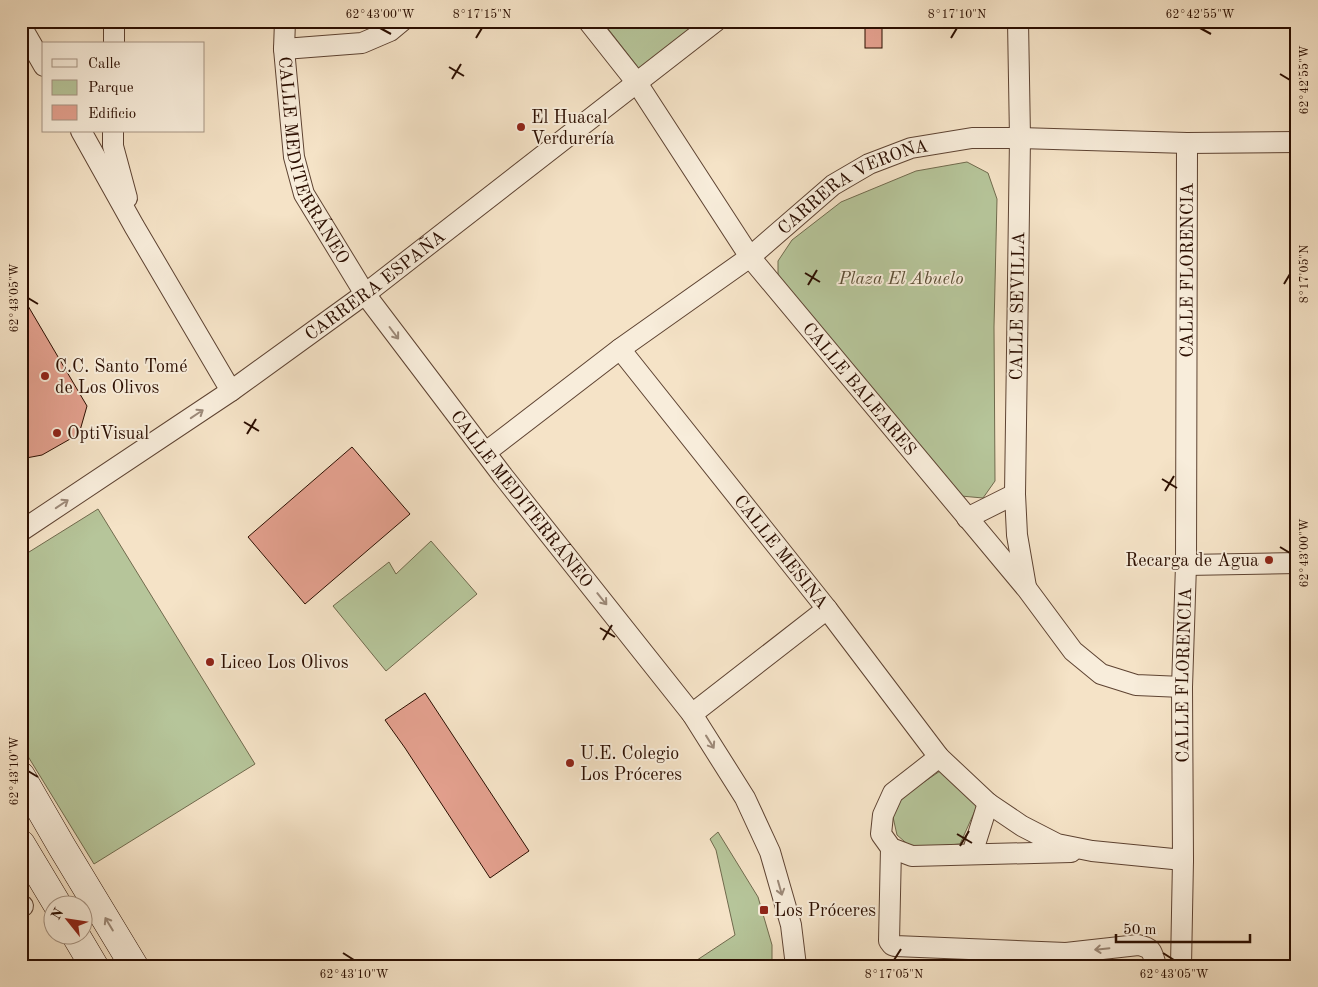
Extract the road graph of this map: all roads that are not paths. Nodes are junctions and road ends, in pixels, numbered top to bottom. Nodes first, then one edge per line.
1 (114, 21) edge
2 (285, 21) edge
3 (402, 21) edge
4 (588, 21) edge
5 (716, 21) edge
6 (1018, 21) edge
7 (21, 26) edge
8 (114, 42) edge
9 (284, 49) junction
10 (42, 63) edge
11 (637, 83) junction
12 (81, 132) edge
13 (113, 132) edge
14 (1020, 138) junction
15 (1297, 142) edge
16 (1187, 143) junction
17 (134, 226) junction
18 (750, 257) junction
19 (365, 294) junction
20 (620, 348) junction
21 (231, 391) junction
22 (486, 452) junction
23 (1015, 494) junction
24 (967, 518) junction
25 (21, 531) edge
26 (1297, 563) edge
27 (1186, 565) junction
28 (1026, 589) junction
29 (828, 609) junction
30 (1182, 687) junction
31 (692, 714) junction
32 (939, 757) junction
33 (21, 776) edge
34 (988, 803) junction
35 (21, 844) edge
36 (891, 848) junction
37 (1092, 851) junction
38 (972, 854) junction
39 (1183, 860) junction
40 (51, 894) edge
41 (82, 944) edge
42 (1066, 953) junction
43 (94, 966) edge
44 (134, 966) edge
45 (796, 966) edge
46 (1094, 966) edge
47 (1156, 966) edge
48 (1181, 966) edge

1 - 8 street
2 - 9 street, CALLE MEDITERRÁNEO
3 - 9 street
4 - 11 street, CALLE BALEARES
5 - 11 street, CARRERA ESPAÑA
6 - 14 street, CALLE SEVILLA
7 - 10 street
9 - 19 street, CALLE MEDITERRÁNEO
11 - 18 street, CALLE BALEARES
11 - 19 street, CARRERA ESPAÑA
12 - 17 street
13 - 17 street
14 - 16 street, CARRERA VERONA
14 - 18 street, CARRERA VERONA
14 - 23 street, CALLE SEVILLA
15 - 16 street, CARRERA VERONA
16 - 27 street, CALLE FLORENCIA
17 - 21 street
18 - 20 street, CARRERA VERONA
18 - 24 street, CALLE BALEARES
19 - 21 street, CARRERA ESPAÑA
19 -> 22 street, CALLE MEDITERRÁNEO
20 - 22 street, CARRERA VERONA
20 - 29 street, CALLE MESINA
25 -> 21 street, CARRERA ESPAÑA
22 -> 31 street, CALLE MEDITERRÁNEO
23 - 24 street
23 - 28 street, CALLE SEVILLA
24 - 28 street, CALLE BALEARES
26 - 27 street
27 - 30 street, CALLE FLORENCIA
28 - 30 street, CALLE BALEARES
29 - 31 street
29 - 32 street, CALLE MESINA
30 - 39 street, CALLE FLORENCIA
31 -> 45 street, CALLE MEDITERRÁNEO
32 - 34 street, CALLE MESINA
32 - 36 street
44 -> 33 main road
34 - 37 street, CALLE MESINA
34 - 38 street
35 - 40 main road
36 - 38 street, CALLE MESINA
36 - 42 street
37 - 38 street, CALLE MESINA
37 - 39 street, CALLE MESINA
39 - 48 street, CALLE FLORENCIA
41 - 43 main road
42 - 46 street
47 -> 42 street

